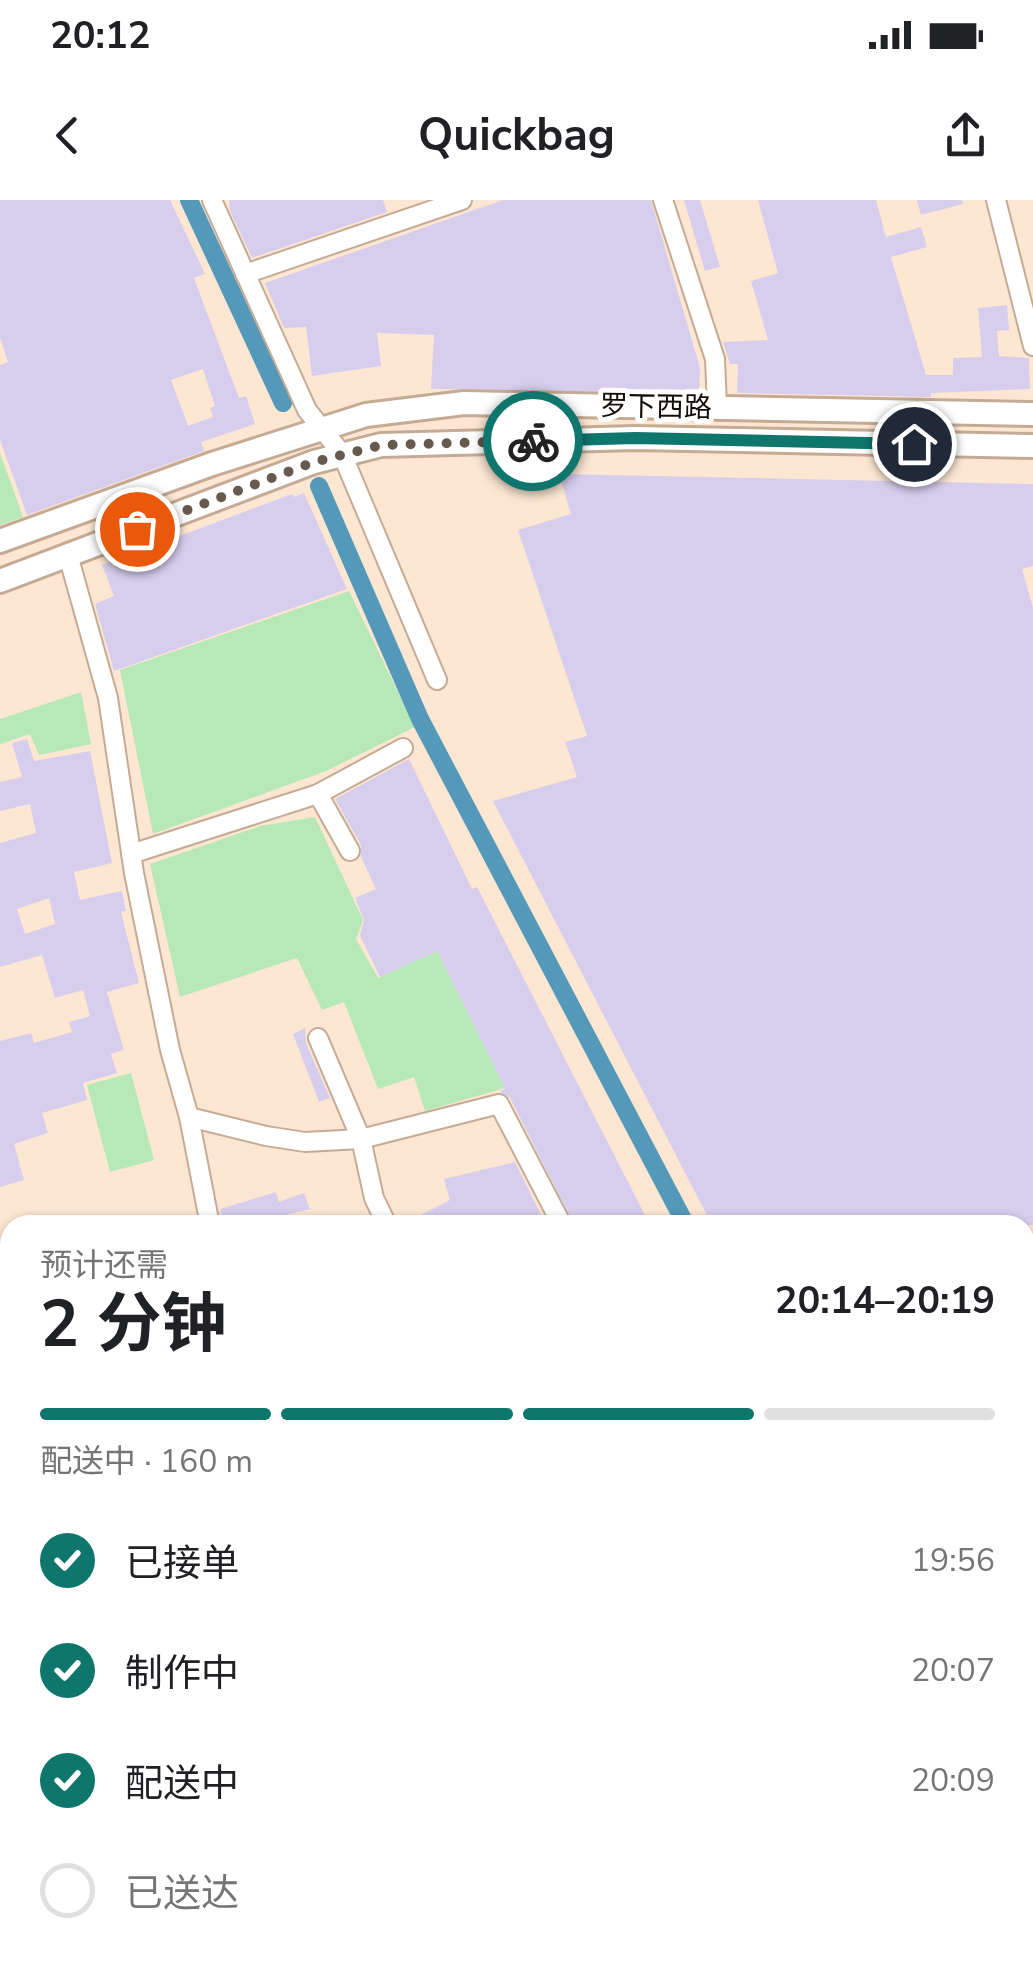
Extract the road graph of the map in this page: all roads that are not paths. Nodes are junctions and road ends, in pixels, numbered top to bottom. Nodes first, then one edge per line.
1 (212, 200) edge
2 (462, 200) edge
3 (662, 200) edge
4 (996, 200) edge
5 (245, 274) junction
6 (1033, 346) edge
7 (718, 407) junction
8 (1033, 414) edge
9 (324, 428) junction
10 (1033, 446) edge
11 (342, 454) junction
12 (0, 541) edge
13 (68, 555) junction
14 (0, 581) edge
15 (437, 680) dead end
16 (403, 748) dead end
17 (318, 794) junction
18 (350, 851) dead end
19 (131, 854) junction
20 (318, 1038) dead end
21 (189, 1117) junction
22 (361, 1139) junction
23 (208, 1215) edge
24 (382, 1215) edge
25 (557, 1215) edge

1 - 5 street
2 - 5 street
3 - 7 street
4 - 6 street
5 - 9 street
7 - 8 main road, 罗下西路
7 - 9 main road, 罗下西路
9 - 11 street
9 - 12 main road, 罗下西路
10 - 11 main road, 罗下西路
11 - 13 main road, 罗下西路
11 - 15 street
13 - 14 main road, 罗下西路
13 - 19 street
16 - 17 street
17 - 18 street
17 - 19 street
19 - 21 street
20 - 22 street
21 - 22 street
21 - 23 street
22 - 24 street
22 - 25 street

